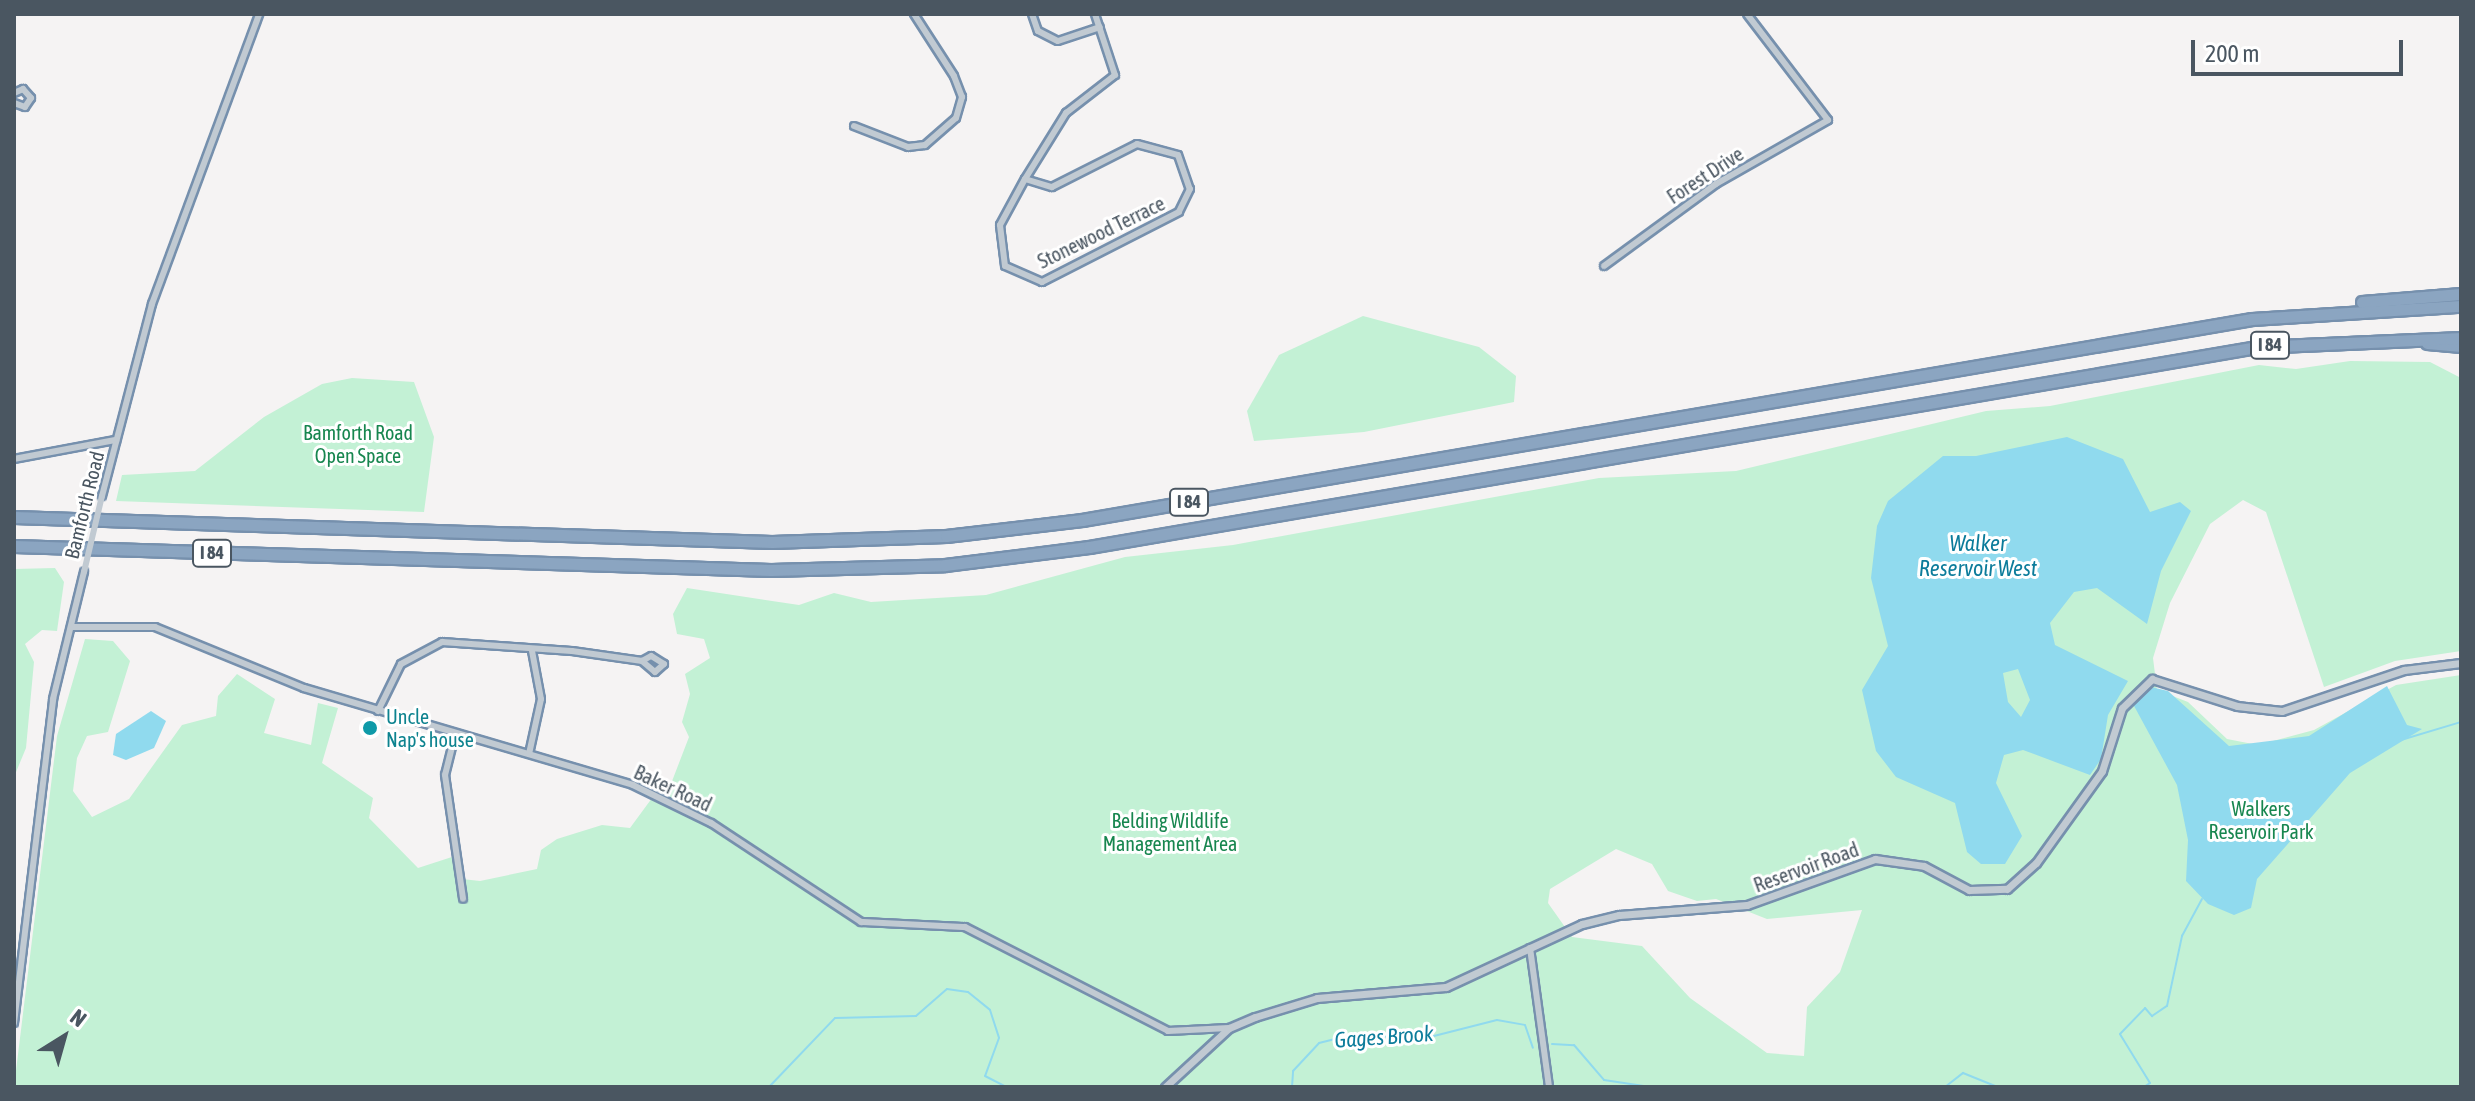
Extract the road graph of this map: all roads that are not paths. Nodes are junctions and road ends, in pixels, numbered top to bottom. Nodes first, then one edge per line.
1 (259, 14) edge
2 (914, 14) edge
3 (1032, 14) edge
4 (1095, 14) edge
5 (1747, 14) edge
6 (1100, 27) junction
7 (14, 93) edge
8 (14, 103) edge
9 (854, 126) dead end
10 (1025, 179) junction
11 (1604, 266) dead end
12 (2461, 294) edge
13 (2461, 306) edge
14 (2350, 308) junction
15 (2407, 336) junction
16 (2461, 338) edge
17 (2461, 346) edge
18 (116, 440) junction
19 (14, 459) edge
20 (14, 517) edge
21 (14, 546) edge
22 (71, 627) junction
23 (532, 651) junction
24 (642, 661) dead end
25 (2461, 663) edge
26 (378, 711) junction
27 (455, 735) junction
28 (529, 754) junction
29 (463, 899) dead end
30 (1530, 948) junction
31 (14, 1023) edge
32 (1229, 1028) junction
33 (1165, 1087) edge
34 (1549, 1087) edge

1 - 18 street, Bamforth Road
2 - 9 street
3 - 6 street
4 - 6 street
5 - 11 street, Forest Drive
6 - 10 street, Stonewood Terrace
7 - 8 street
10 - 10 street, Stonewood Terrace
12 - 14 highway
13 - 14 highway, I 84
14 - 20 highway, I 84
15 - 16 highway, I 84
15 - 17 highway
15 - 21 highway, I 84
18 - 19 street
18 - 22 street, Bamforth Road, bridge
22 - 26 street, Baker Road
22 - 31 street, Bamforth Road
23 - 24 street
23 - 26 street
23 - 28 street
25 - 30 street, Reservoir Road
26 - 27 street, Baker Road
27 - 28 street, Baker Road
27 - 29 street
28 - 32 street, Baker Road
30 - 32 street, Reservoir Road
30 - 34 street
32 - 33 street, Reservoir Road

